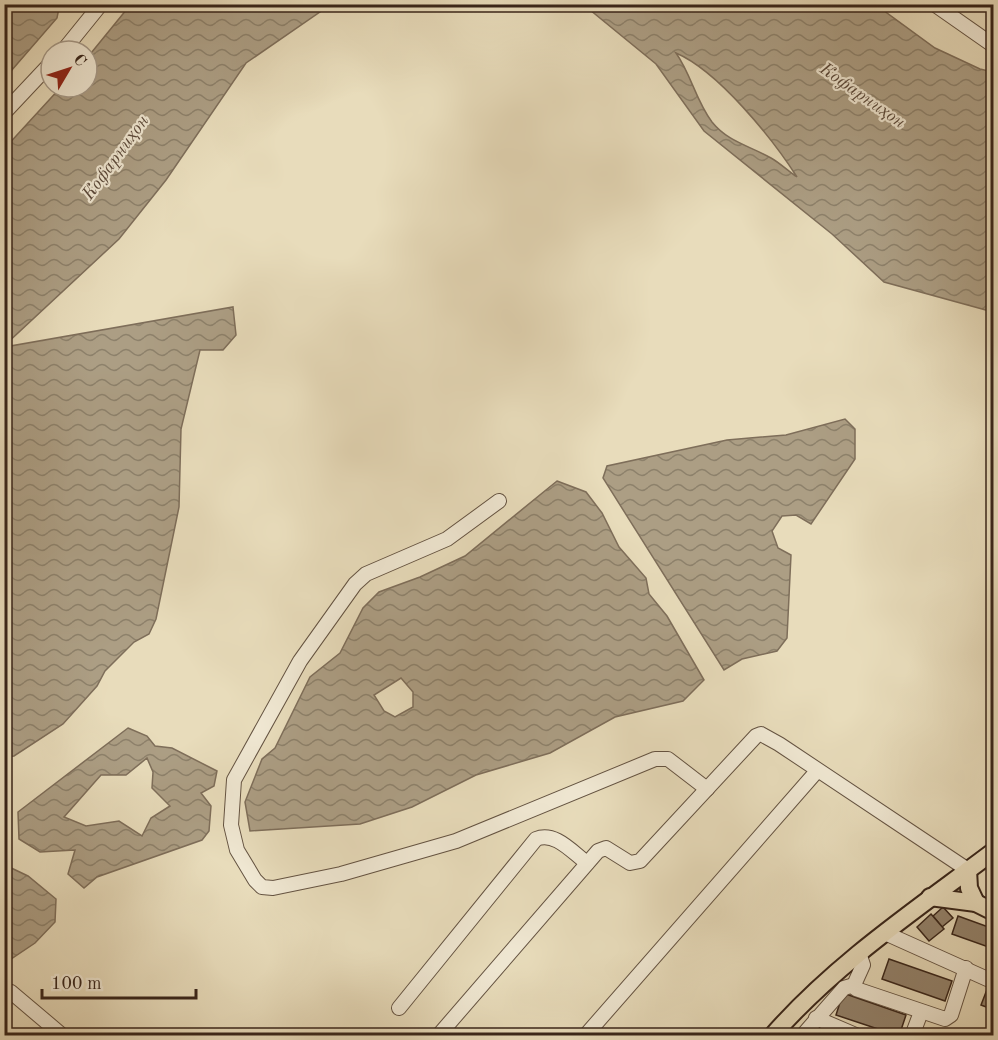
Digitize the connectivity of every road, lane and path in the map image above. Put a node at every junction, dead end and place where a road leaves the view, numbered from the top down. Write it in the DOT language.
graph roads {
  1 [pos="101,4"];
  2 [pos="934,4"];
  3 [pos="73,39"];
  4 [pos="993,46"];
  5 [pos="39,76"];
  6 [pos="4,113"];
  7 [pos="499,501"];
  8 [pos="817,771"];
  9 [pos="707,789"];
  10 [pos="993,851"];
  11 [pos="586,863"];
  12 [pos="968,870"];
  13 [pos="930,897"];
  14 [pos="976,903"];
  15 [pos="993,912"];
  16 [pos="885,933"];
  17 [pos="859,953"];
  18 [pos="966,968"];
  19 [pos="993,982"];
  20 [pos="854,985"];
  21 [pos="4,990"];
  22 [pos="399,1008"];
  23 [pos="921,1012"];
  24 [pos="816,1018"];
  25 [pos="63,1035"];
  26 [pos="438,1035"];
  27 [pos="585,1035"];
  28 [pos="772,1035"];
  29 [pos="802,1035"];
  30 [pos="858,1035"];
  31 [pos="912,1035"];
  1 -- 3 [label="street"];
  2 -- 4 [label="street"];
  5 -- 6 [label="street"];
  7 -- 9 [label="street"];
  8 -- 9 [label="street"];
  8 -- 12 [label="street"];
  8 -- 27 [label="street"];
  9 -- 11 [label="street"];
  10 -- 12 [label="main road"];
  11 -- 22 [label="street"];
  11 -- 26 [label="street"];
  12 -- 13 [label="main road"];
  12 -- 14 [label="main road"];
  13 -- 14 [label="main road"];
  13 -- 16 [label="main road"];
  14 -- 15 [label="main road"];
  16 -- 17 [label="main road"];
  16 -- 18 [label="street"];
  17 -- 20 [label="street"];
  17 -- 28 [label="main road"];
  18 -- 19 [label="street"];
  18 -- 23 [label="street"];
  20 -- 23 [label="street"];
  20 -- 24 [label="street"];
  21 -- 25 [label="street"];
  23 -- 31 [label="street"];
  24 -- 29 [label="street"];
  24 -- 30 [label="street"];
}
